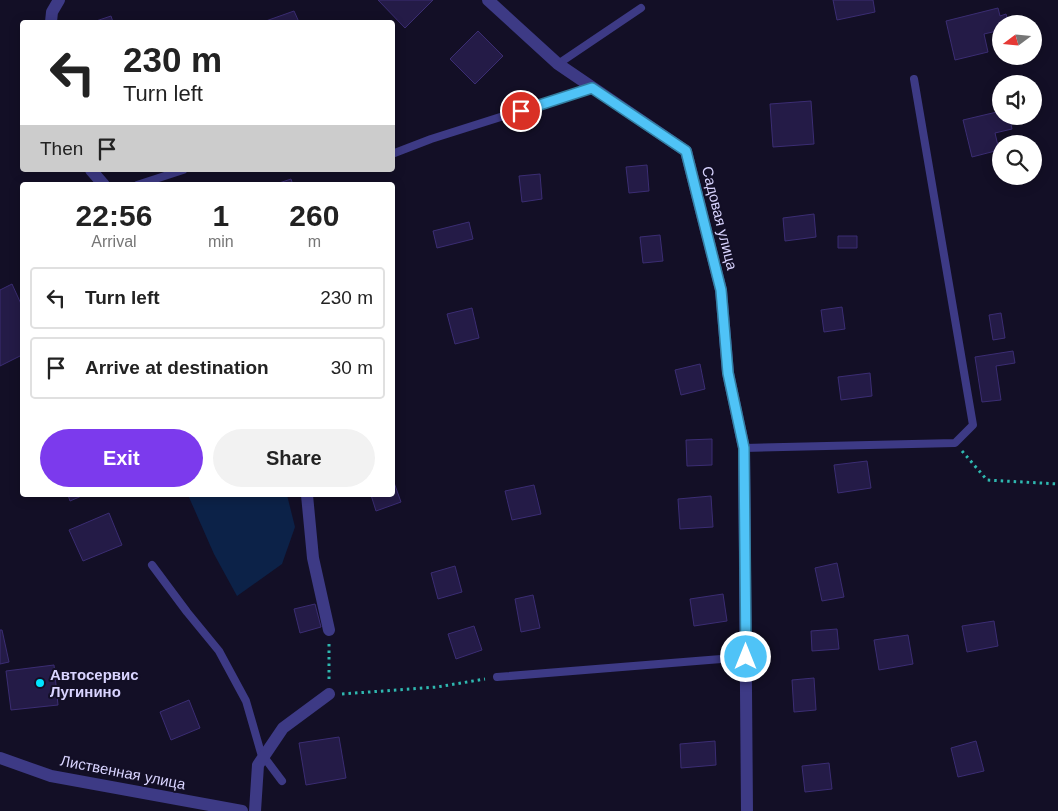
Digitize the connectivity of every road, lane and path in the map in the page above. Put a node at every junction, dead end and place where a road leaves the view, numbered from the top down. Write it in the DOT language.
graph roads {
  1 [pos="59,0"];
  2 [pos="488,0"];
  3 [pos="640,8"];
  4 [pos="51,20"];
  5 [pos="558,64"];
  6 [pos="914,79"];
  7 [pos="592,88"];
  8 [pos="395,153"];
  9 [pos="94,172"];
  10 [pos="177,172"];
  11 [pos="102,182"];
  12 [pos="146,182"];
  13 [pos="956,444"];
  14 [pos="744,448"];
  15 [pos="1058,484"];
  16 [pos="307,497"];
  17 [pos="152,565"];
  18 [pos="329,630"];
  19 [pos="746,657"];
  20 [pos="497,677"];
  21 [pos="329,694"];
  22 [pos="263,757"];
  23 [pos="0,758"];
  24 [pos="282,781"];
  25 [pos="242,811"];
  26 [pos="255,811"];
  27 [pos="747,811"];
  1 -- 4 [label="street"];
  2 -- 5 [label="street, Садовая улица"];
  3 -- 5 [label="lane"];
  5 -- 7 [label="street, Садовая улица"];
  6 -- 13 [label="lane"];
  7 -- 8 [label="lane"];
  7 -- 14 [label="street, Садовая улица"];
  9 -- 11 [label="street"];
  10 -- 12 [label="lane"];
  13 -- 14 [label="lane"];
  13 -- 15 [label="path"];
  14 -- 19 [label="street, Садовая улица"];
  16 -- 18 [label="street"];
  17 -- 22 [label="lane"];
  18 -- 21 [label="path"];
  19 -- 20 [label="lane"];
  19 -- 27 [label="street, Садовая улица"];
  20 -- 21 [label="path"];
  21 -- 22 [label="street"];
  22 -- 24 [label="lane"];
  22 -- 26 [label="street"];
  23 -- 25 [label="street, Лиственная улица"];
}
